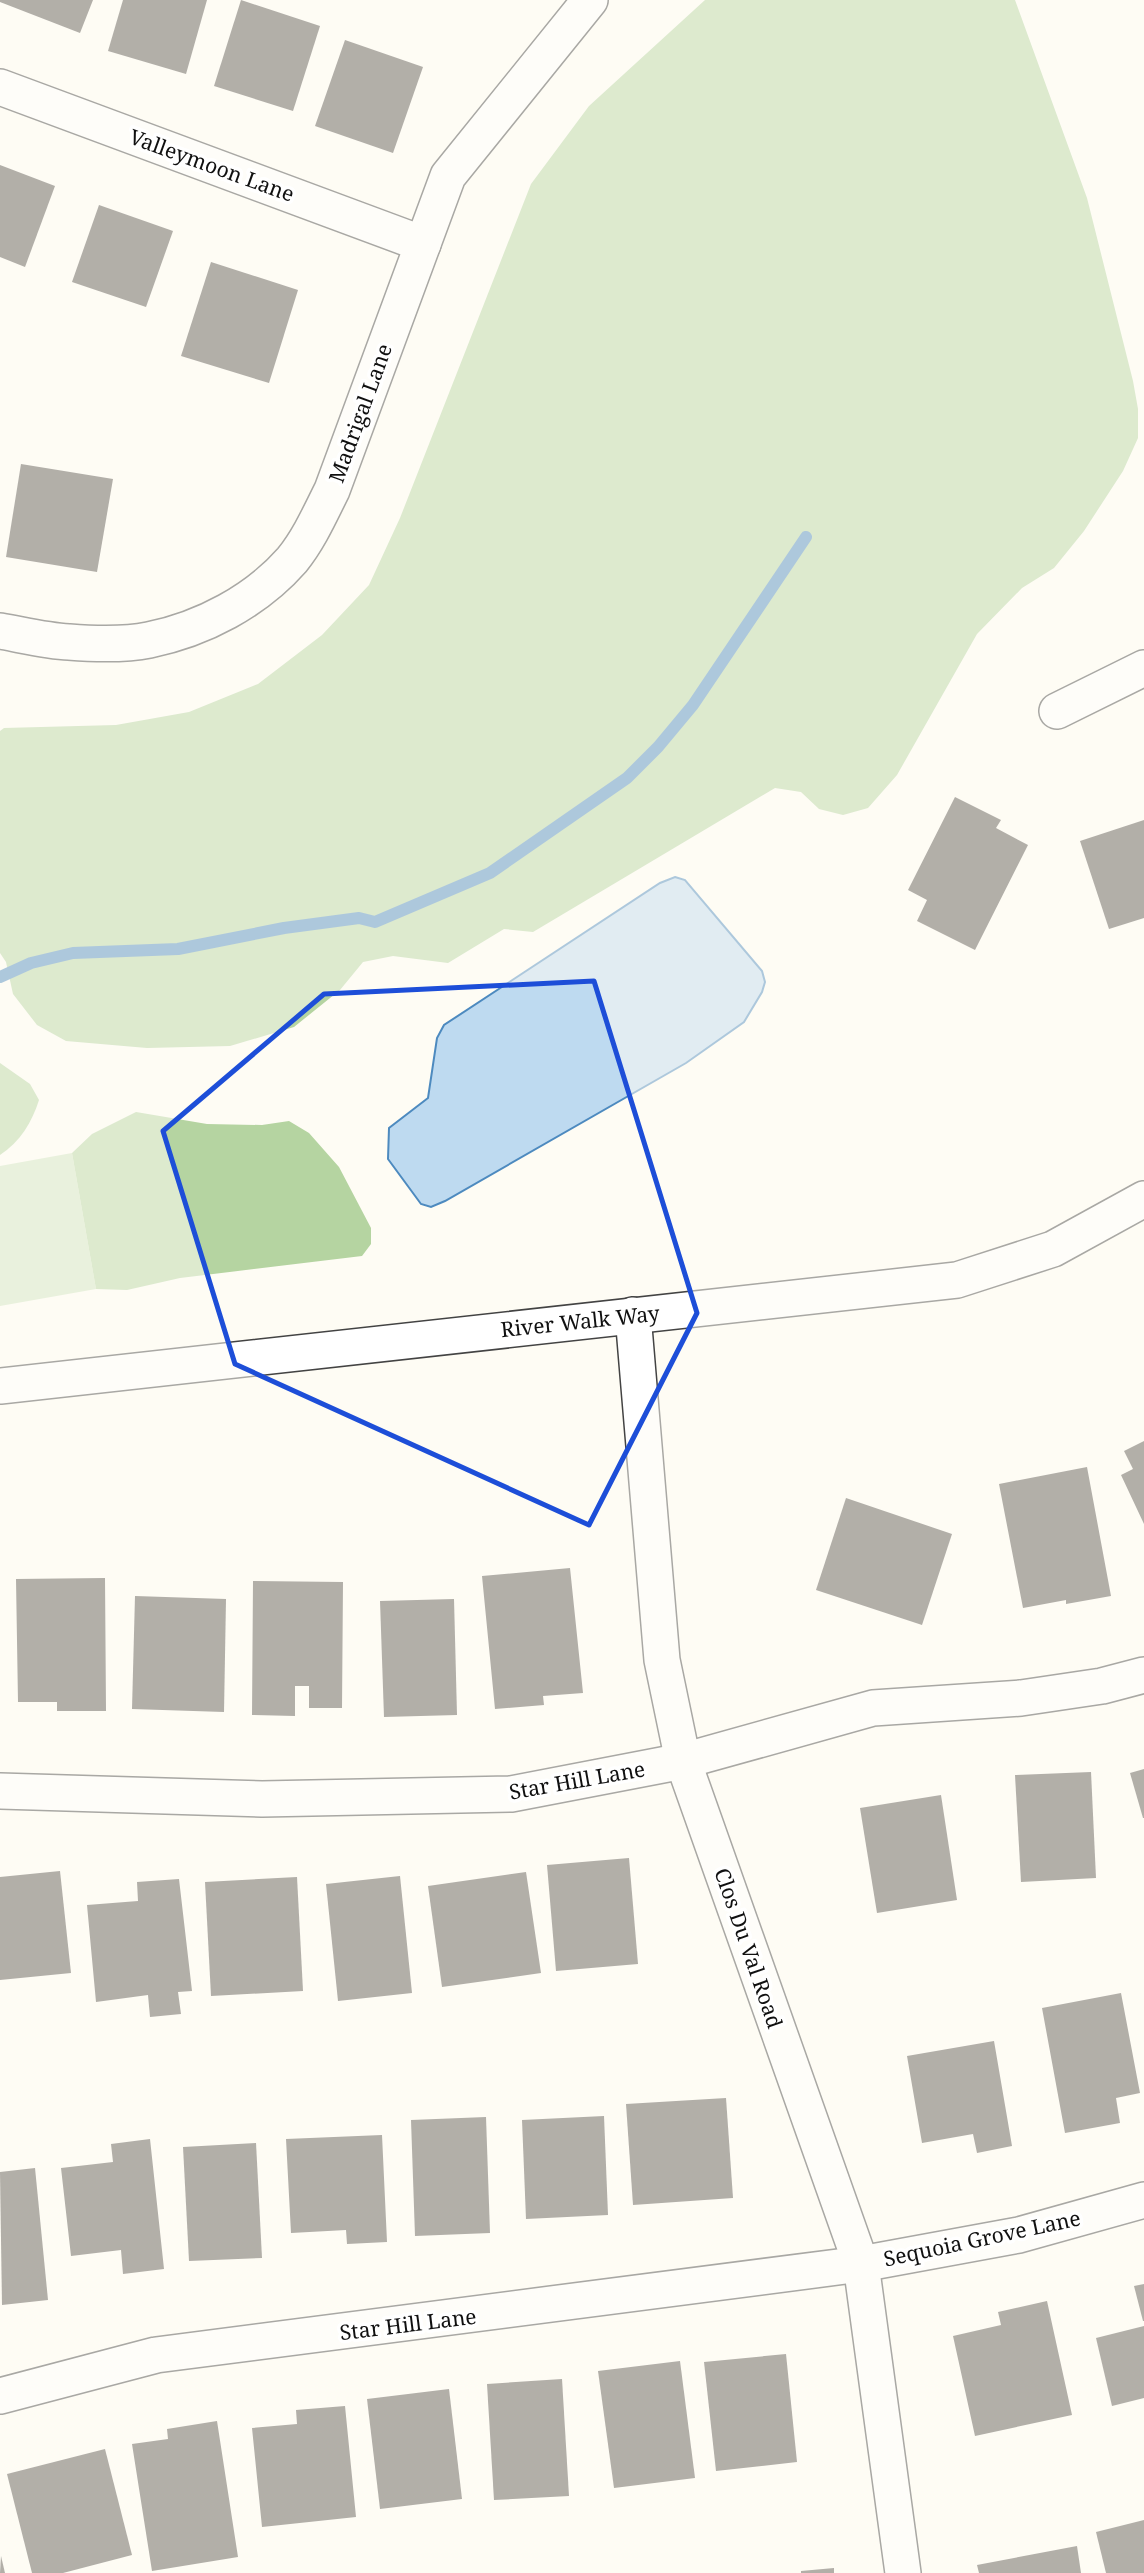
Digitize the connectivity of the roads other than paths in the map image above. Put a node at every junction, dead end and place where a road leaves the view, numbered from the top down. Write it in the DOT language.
graph roads {
  1 [pos="590,0"];
  2 [pos="0,87"];
  3 [pos="423,244"];
  4 [pos="0,631"];
  5 [pos="1144,668"];
  6 [pos="1058,711"];
  7 [pos="1144,1199"];
  8 [pos="633,1315"];
  9 [pos="0,1386"];
  10 [pos="1144,1675"];
  11 [pos="683,1761"];
  12 [pos="0,1791"];
  13 [pos="1144,2200"];
  14 [pos="861,2264"];
  15 [pos="0,2396"];
  16 [pos="903,2573"];
  1 -- 3 [label="street, Madrigal Lane"];
  2 -- 3 [label="street, Valleymoon Lane"];
  3 -- 4 [label="street, Madrigal Lane"];
  5 -- 6 [label="street"];
  7 -- 8 [label="street, River Walk Way"];
  8 -- 9 [label="street, River Walk Way"];
  8 -- 11 [label="street, Clos Du Val Road"];
  10 -- 11 [label="street, Star Hill Lane"];
  11 -- 12 [label="street, Star Hill Lane"];
  11 -- 14 [label="street, Clos Du Val Road"];
  13 -- 14 [label="street, Sequoia Grove Lane"];
  14 -- 15 [label="street, Star Hill Lane"];
  14 -- 16 [label="street, Clos Du Val Road"];
}
